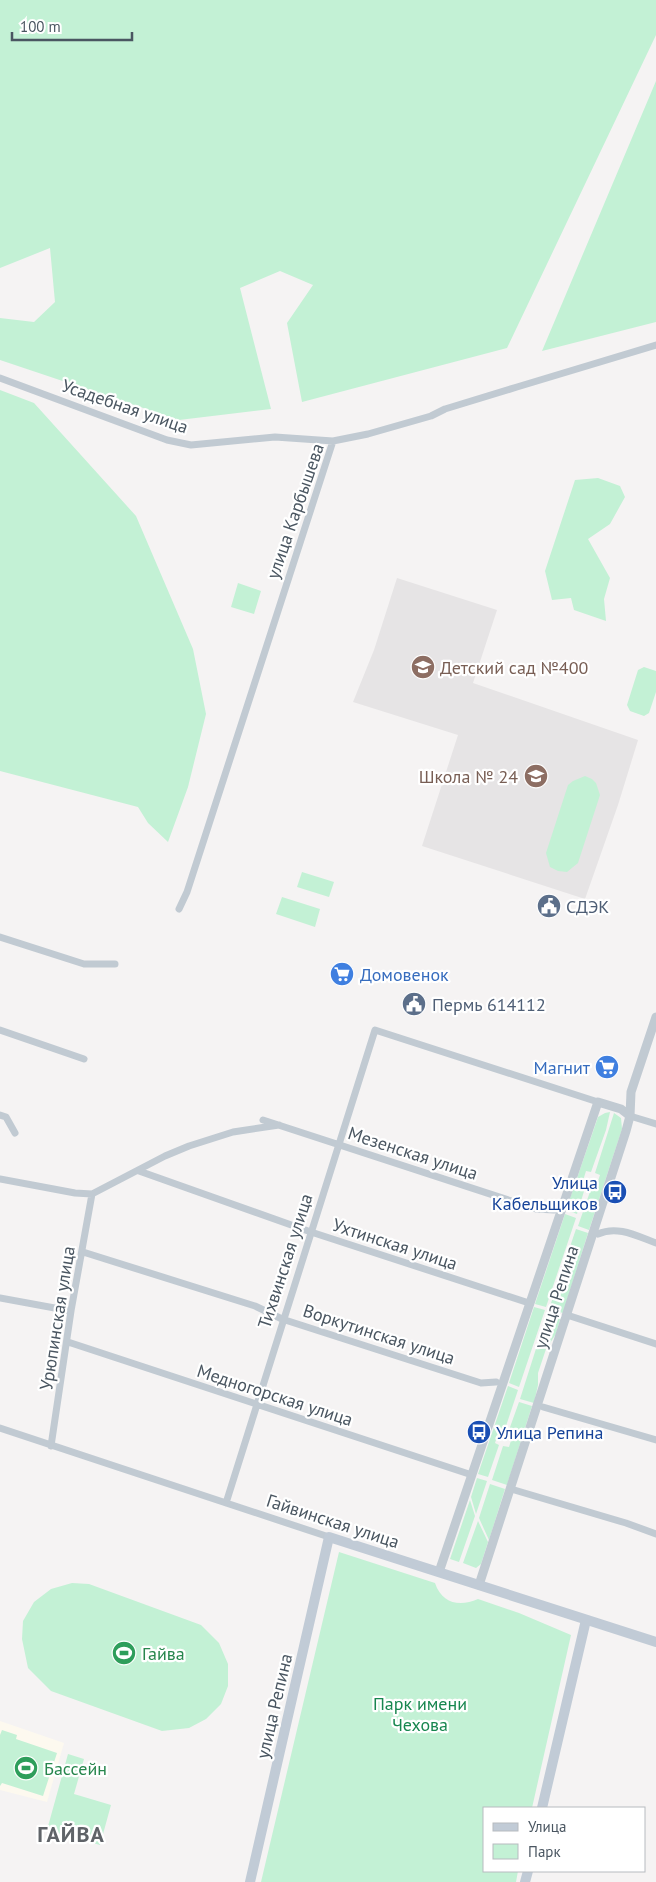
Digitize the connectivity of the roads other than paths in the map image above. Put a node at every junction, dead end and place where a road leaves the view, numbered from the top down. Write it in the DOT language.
graph roads {
  1 [pos="656,345"];
  2 [pos="0,378"];
  3 [pos="333,441"];
  4 [pos="179,909"];
  5 [pos="0,936"];
  6 [pos="115,964"];
  7 [pos="656,1017"];
  8 [pos="0,1030"];
  9 [pos="84,1059"];
  10 [pos="631,1092"];
  11 [pos="598,1102"];
  12 [pos="613,1107"];
  13 [pos="0,1115"];
  14 [pos="630,1116"];
  15 [pos="263,1120"];
  16 [pos="656,1124"];
  17 [pos="282,1125"];
  18 [pos="15,1133"];
  19 [pos="339,1144"];
  20 [pos="139,1171"];
  21 [pos="0,1179"];
  22 [pos="92,1194"];
  23 [pos="554,1210"];
  24 [pos="311,1232"];
  25 [pos="598,1234"];
  26 [pos="656,1243"];
  27 [pos="83,1252"];
  28 [pos="0,1298"];
  29 [pos="529,1304"];
  30 [pos="72,1311"];
  31 [pos="566,1315"];
  32 [pos="282,1319"];
  33 [pos="68,1342"];
  34 [pos="656,1344"];
  35 [pos="496,1382"];
  36 [pos="256,1404"];
  37 [pos="543,1406"];
  38 [pos="0,1428"];
  39 [pos="656,1440"];
  40 [pos="51,1446"];
  41 [pos="472,1475"];
  42 [pos="510,1489"];
  43 [pos="226,1503"];
  44 [pos="656,1534"];
  45 [pos="329,1536"];
  46 [pos="439,1572"];
  47 [pos="479,1585"];
  48 [pos="586,1620"];
  49 [pos="656,1642"];
  50 [pos="542,1807"];
  51 [pos="250,1882"];
  1 -- 3 [label="street, улица Карбышева"];
  2 -- 3 [label="street, Усадебная улица"];
  3 -- 4 [label="street, улица Карбышева"];
  5 -- 6 [label="street"];
  7 -- 10 [label="street, улица Репина"];
  8 -- 9 [label="street"];
  10 -- 12 [label="street"];
  10 -- 14 [label="street, улица Репина"];
  11 -- 12 [label="street"];
  11 -- 19 [label="street, Тихвинская улица"];
  11 -- 29 [label="street, улица Репина"];
  12 -- 14 [label="street"];
  13 -- 18 [label="street"];
  14 -- 16 [label="street"];
  14 -- 31 [label="street, улица Репина"];
  15 -- 17 [label="street, Мезенская улица"];
  17 -- 19 [label="street, Мезенская улица"];
  17 -- 20 [label="street"];
  19 -- 23 [label="street, Мезенская улица"];
  19 -- 24 [label="street, Тихвинская улица"];
  20 -- 22 [label="street"];
  20 -- 24 [label="street, Ухтинская улица"];
  21 -- 22 [label="street"];
  22 -- 27 [label="street, Урюпинская улица"];
  24 -- 29 [label="street, Ухтинская улица"];
  24 -- 32 [label="street, Тихвинская улица"];
  25 -- 26 [label="street"];
  27 -- 30 [label="street, Урюпинская улица"];
  27 -- 32 [label="street, Воркутинская улица"];
  28 -- 30 [label="street"];
  29 -- 41 [label="street, улица Репина"];
  30 -- 33 [label="street, Урюпинская улица"];
  31 -- 34 [label="street"];
  31 -- 42 [label="street, улица Репина"];
  32 -- 35 [label="street, Воркутинская улица"];
  32 -- 36 [label="street, Тихвинская улица"];
  33 -- 36 [label="street, Медногорская улица"];
  33 -- 40 [label="street, Урюпинская улица"];
  36 -- 41 [label="street, Медногорская улица"];
  36 -- 43 [label="street, Тихвинская улица"];
  37 -- 39 [label="street"];
  38 -- 40 [label="street, Гайвинская улица"];
  40 -- 43 [label="street, Гайвинская улица"];
  41 -- 46 [label="street, улица Репина"];
  42 -- 44 [label="street"];
  42 -- 47 [label="street, улица Репина"];
  43 -- 45 [label="street, Гайвинская улица"];
  45 -- 46 [label="main road, Гайвинская улица"];
  45 -- 51 [label="main road, улица Репина"];
  46 -- 47 [label="main road, Гайвинская улица"];
  47 -- 48 [label="main road, Гайвинская улица"];
  48 -- 49 [label="main road, Гайвинская улица"];
  48 -- 50 [label="main road"];
}
